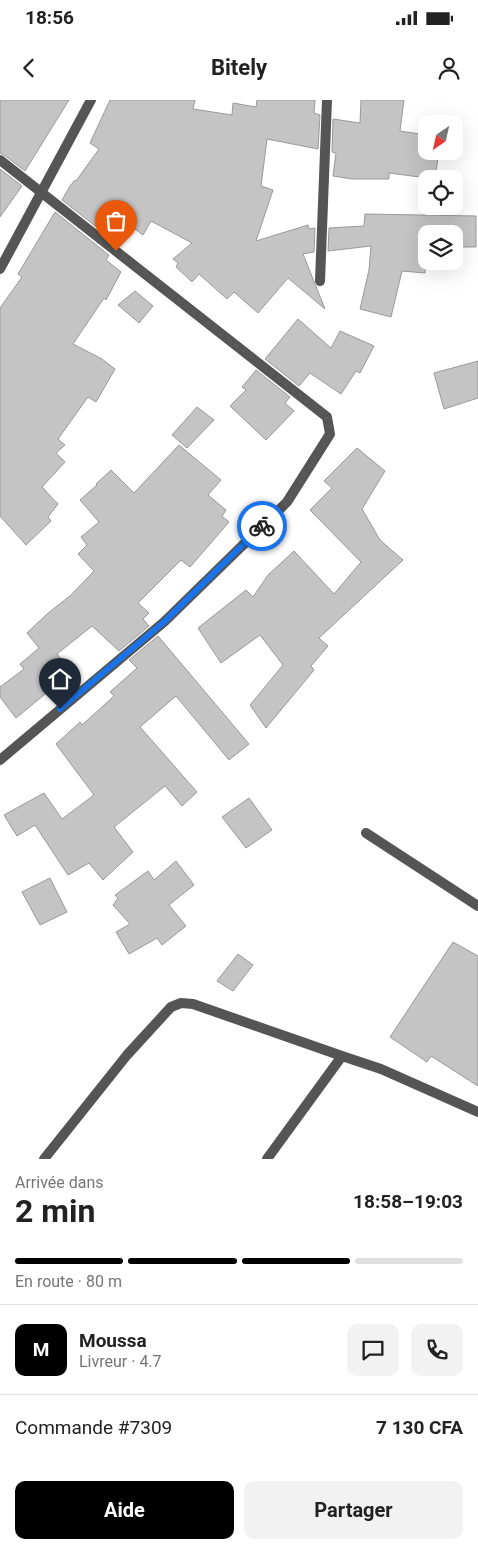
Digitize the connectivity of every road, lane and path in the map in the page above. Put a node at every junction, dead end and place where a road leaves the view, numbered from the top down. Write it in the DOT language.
graph roads {
  1 [pos="91,100"];
  2 [pos="327,100"];
  3 [pos="0,160"];
  4 [pos="41,192"];
  5 [pos="0,269"];
  6 [pos="320,281"];
  7 [pos="0,760"];
  8 [pos="366,833"];
  9 [pos="478,906"];
  10 [pos="342,1056"];
  11 [pos="478,1112"];
  12 [pos="44,1159"];
  13 [pos="267,1159"];
  1 -- 4 [label="street"];
  2 -- 6 [label="street"];
  3 -- 4 [label="street"];
  4 -- 5 [label="street"];
  4 -- 7 [label="street"];
  8 -- 9 [label="street"];
  10 -- 11 [label="street"];
  10 -- 12 [label="street"];
  10 -- 13 [label="street"];
}
